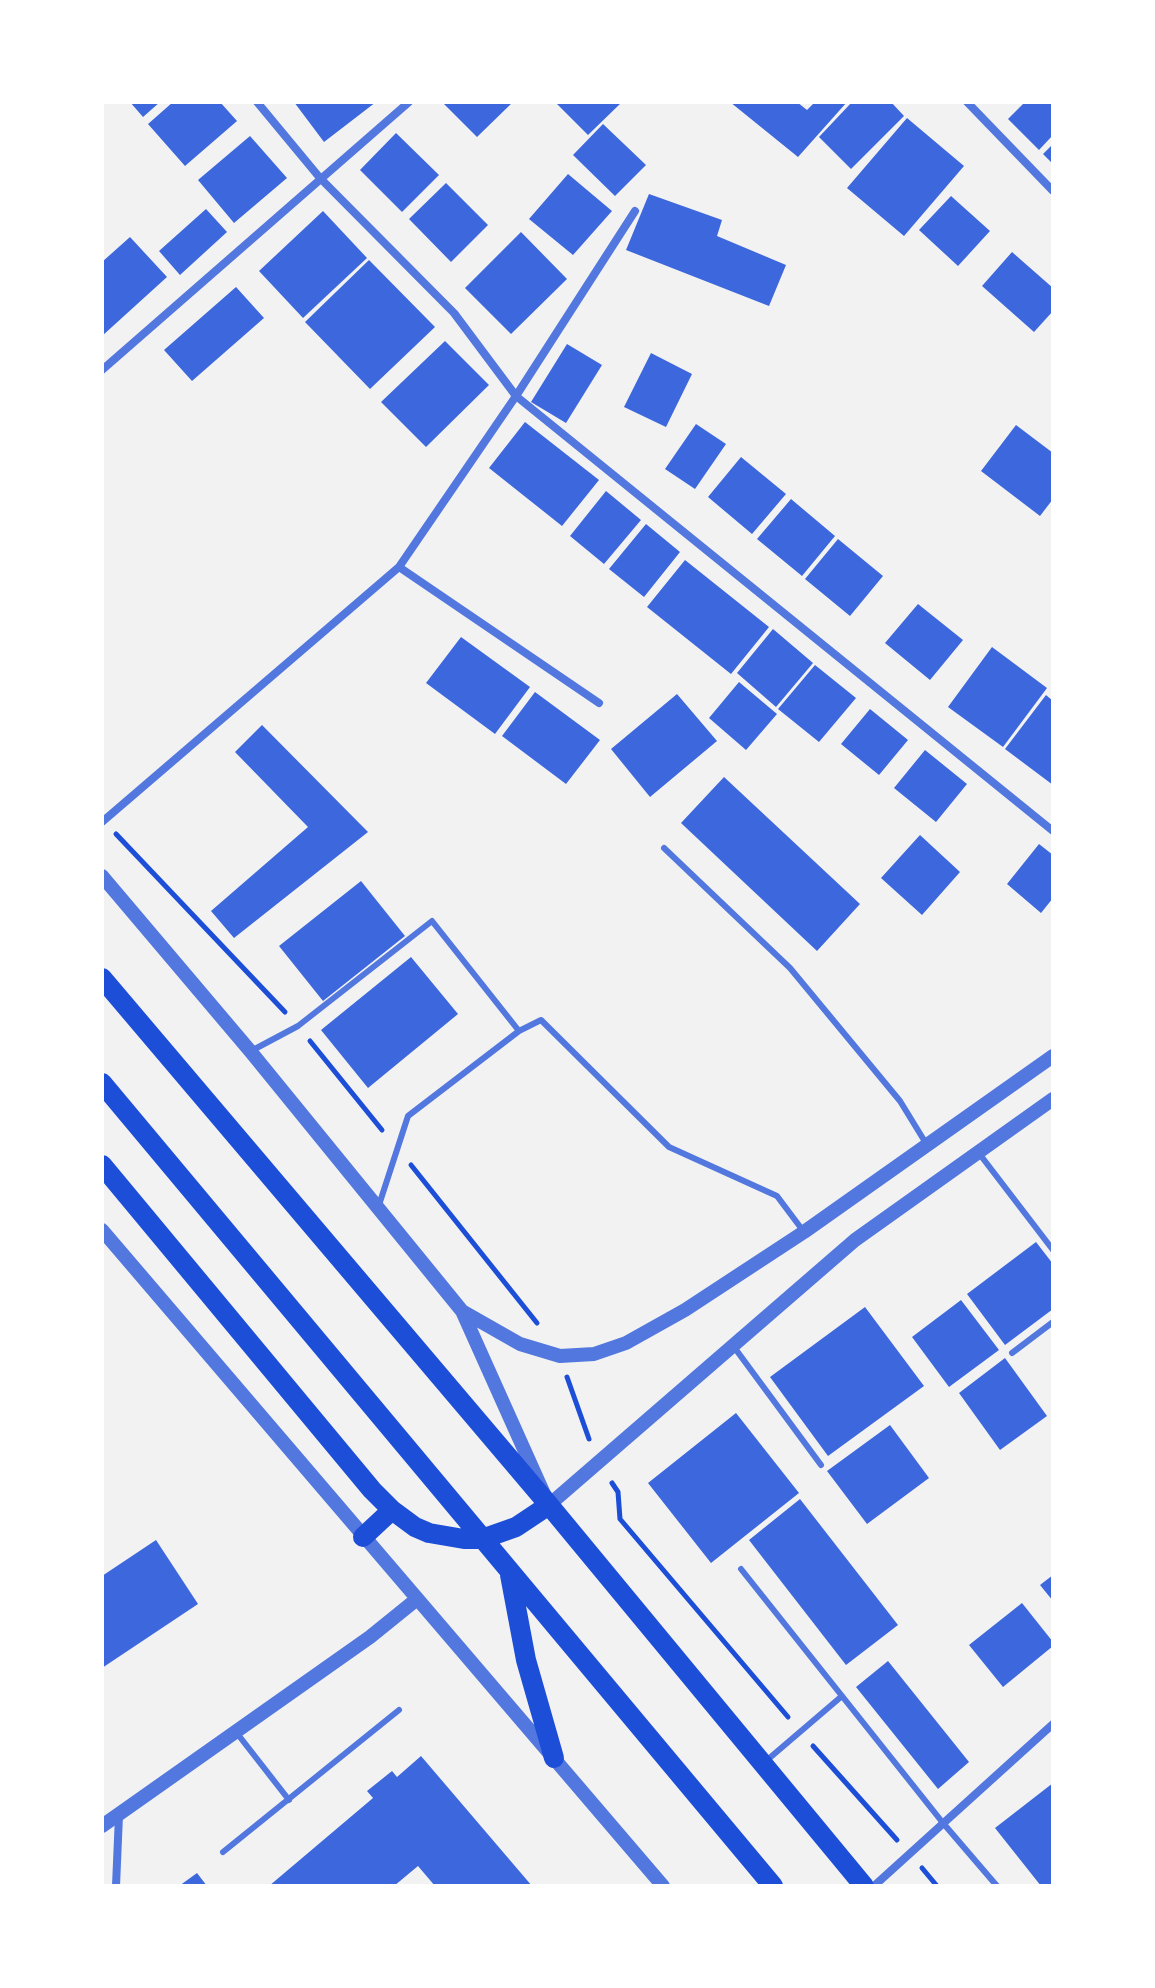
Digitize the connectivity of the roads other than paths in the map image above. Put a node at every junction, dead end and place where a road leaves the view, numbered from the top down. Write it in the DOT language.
graph roads {
  1 [pos="257,102"];
  2 [pos="409,102"];
  3 [pos="967,102"];
  4 [pos="320,178"];
  5 [pos="1053,191"];
  6 [pos="635,211"];
  7 [pos="102,370"];
  8 [pos="516,396"];
  9 [pos="399,567"];
  10 [pos="599,703"];
  11 [pos="102,822"];
  12 [pos="1053,831"];
  13 [pos="664,848"];
  14 [pos="102,876"];
  15 [pos="102,978"];
  16 [pos="519,1031"];
  17 [pos="251,1052"];
  18 [pos="1053,1056"];
  19 [pos="102,1083"];
  20 [pos="1053,1099"];
  21 [pos="927,1145"];
  22 [pos="978,1152"];
  23 [pos="102,1165"];
  24 [pos="378,1208"];
  25 [pos="102,1230"];
  26 [pos="804,1232"];
  27 [pos="1053,1250"];
  28 [pos="462,1311"];
  29 [pos="1053,1322"];
  30 [pos="732,1344"];
  31 [pos="1012,1353"];
  32 [pos="821,1465"];
  33 [pos="549,1505"];
  34 [pos="392,1510"];
  35 [pos="363,1537"];
  36 [pos="482,1539"];
  37 [pos="741,1569"];
  38 [pos="509,1571"];
  39 [pos="417,1599"];
  40 [pos="842,1696"];
  41 [pos="399,1710"];
  42 [pos="1053,1724"];
  43 [pos="236,1732"];
  44 [pos="554,1758"];
  45 [pos="762,1764"];
  46 [pos="289,1800"];
  47 [pos="119,1814"];
  48 [pos="943,1823"];
  49 [pos="102,1826"];
  50 [pos="223,1852"];
  51 [pos="116,1886"];
  52 [pos="663,1886"];
  53 [pos="773,1886"];
  54 [pos="864,1886"];
  55 [pos="874,1886"];
  56 [pos="997,1886"];
  1 -- 4 [label="street"];
  2 -- 4 [label="street"];
  3 -- 5 [label="street"];
  4 -- 7 [label="street"];
  4 -- 8 [label="street"];
  6 -- 8 [label="street"];
  8 -- 9 [label="street"];
  8 -- 12 [label="street"];
  9 -- 10 [label="street"];
  9 -- 11 [label="street"];
  13 -- 21 [label="lane"];
  14 -- 17 [label="street"];
  15 -- 33 [label="main road"];
  16 -- 17 [label="lane"];
  16 -- 24 [label="lane"];
  16 -- 26 [label="lane"];
  17 -- 24 [label="street"];
  18 -- 21 [label="street"];
  19 -- 36 [label="main road"];
  20 -- 22 [label="street"];
  21 -- 26 [label="street"];
  22 -- 27 [label="lane"];
  22 -- 30 [label="street"];
  23 -- 34 [label="main road"];
  24 -- 28 [label="street"];
  25 -- 35 [label="street"];
  26 -- 28 [label="street"];
  28 -- 33 [label="street"];
  29 -- 31 [label="lane"];
  30 -- 32 [label="lane"];
  30 -- 33 [label="street"];
  33 -- 36 [label="main road"];
  33 -- 45 [label="main road"];
  34 -- 35 [label="main road"];
  34 -- 36 [label="main road"];
  35 -- 39 [label="street"];
  36 -- 38 [label="main road"];
  37 -- 40 [label="lane"];
  38 -- 44 [label="main road"];
  38 -- 53 [label="main road"];
  39 -- 43 [label="street"];
  39 -- 44 [label="street"];
  40 -- 45 [label="lane"];
  40 -- 48 [label="lane"];
  41 -- 46 [label="lane"];
  42 -- 48 [label="street"];
  43 -- 46 [label="lane"];
  43 -- 47 [label="street"];
  44 -- 52 [label="street"];
  45 -- 54 [label="main road"];
  46 -- 50 [label="lane"];
  47 -- 49 [label="street"];
  47 -- 51 [label="street"];
  48 -- 55 [label="street"];
  48 -- 56 [label="lane"];
}
